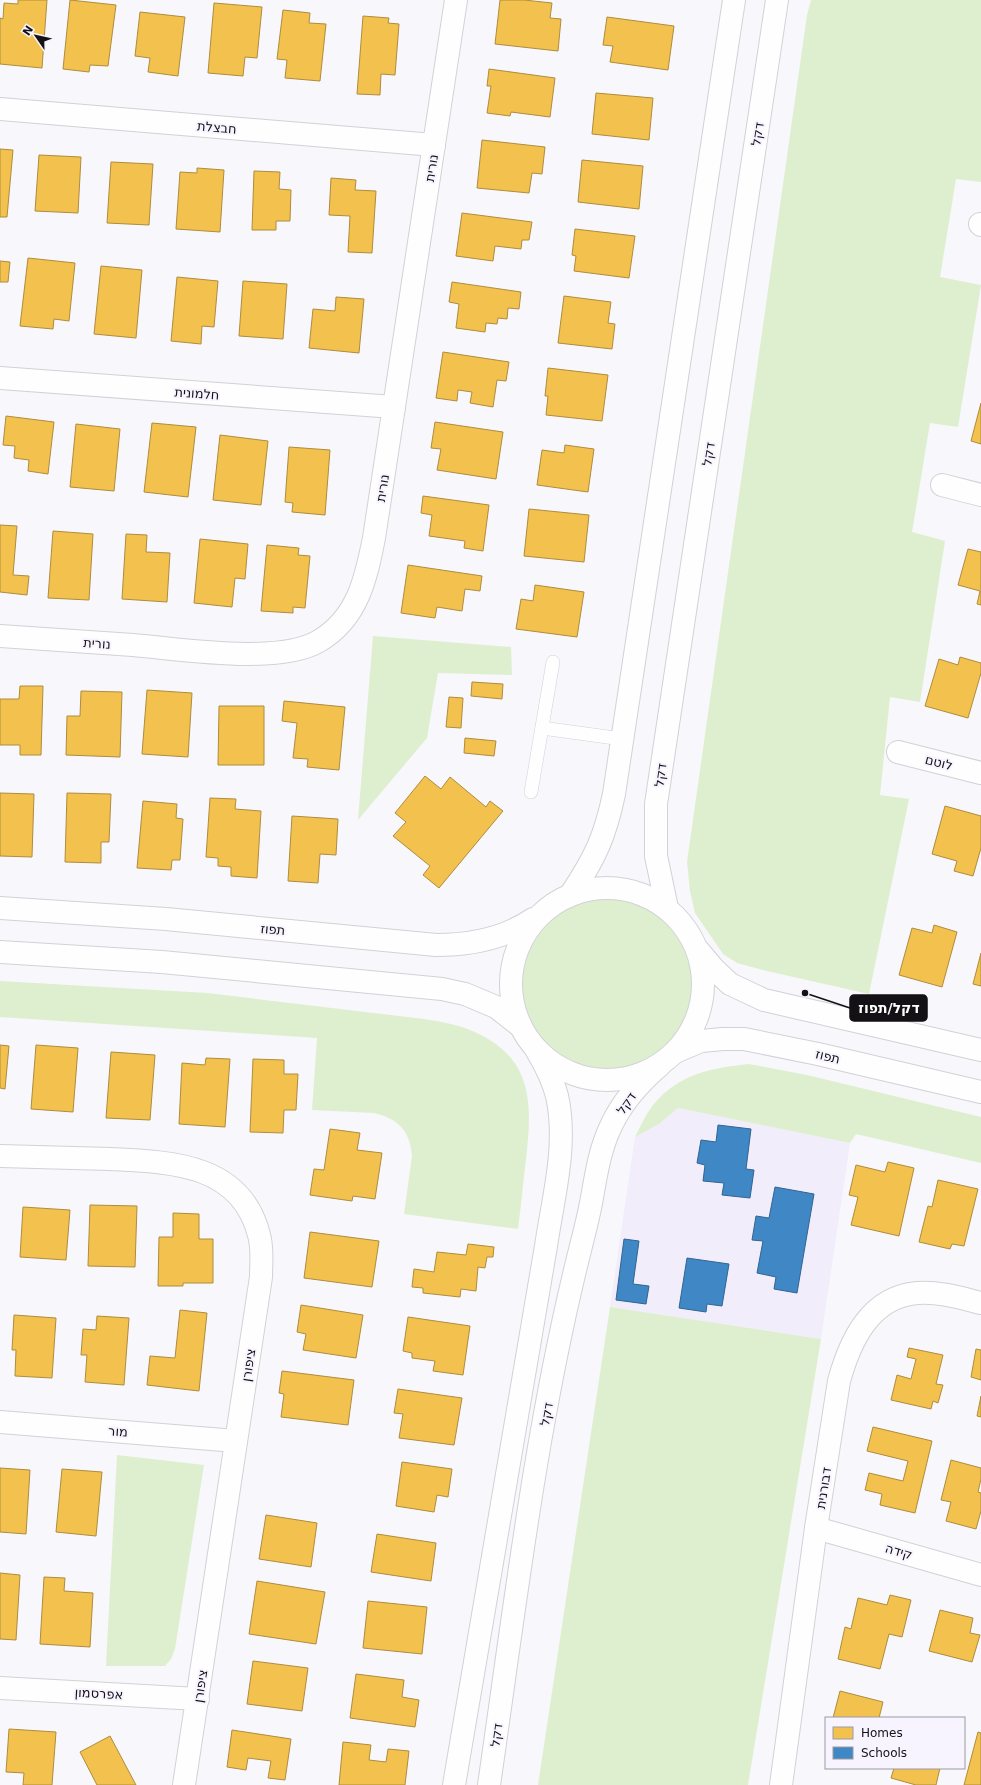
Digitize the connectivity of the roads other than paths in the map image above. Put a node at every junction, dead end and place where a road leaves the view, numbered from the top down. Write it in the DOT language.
graph roads {
  1 [pos="456,0"];
  2 [pos="734,0"];
  3 [pos="777,0"];
  4 [pos="0,109"];
  5 [pos="434,145"];
  6 [pos="0,378"];
  7 [pos="394,407"];
  8 [pos="942,485"];
  9 [pos="981,495"];
  10 [pos="0,636"];
  11 [pos="553,662"];
  12 [pos="542,728"];
  13 [pos="622,739"];
  14 [pos="898,752"];
  15 [pos="981,773"];
  16 [pos="532,792"];
  17 [pos="571,894"];
  18 [pos="0,908"];
  19 [pos="667,908"];
  20 [pos="539,914"];
  21 [pos="696,947"];
  22 [pos="0,952"];
  23 [pos="520,1025"];
  24 [pos="981,1050"];
  25 [pos="538,1051"];
  26 [pos="667,1059"];
  27 [pos="981,1092"];
  28 [pos="0,1156"];
  29 [pos="981,1303"];
  30 [pos="0,1422"];
  31 [pos="236,1440"];
  32 [pos="816,1528"];
  33 [pos="981,1575"];
  34 [pos="0,1688"];
  35 [pos="198,1699"];
  36 [pos="184,1785"];
  37 [pos="454,1785"];
  38 [pos="489,1785"];
  39 [pos="781,1785"];
  1 -- 5 [label="street, נורית"];
  2 -- 13 [label="street"];
  3 -- 19 [label="street, דקל"];
  4 -- 5 [label="street, חבצלת"];
  5 -- 7 [label="street, נורית"];
  6 -- 7 [label="street, חלמונית"];
  7 -- 10 [label="street, נורית"];
  8 -- 9 [label="street"];
  11 -- 12 [label="lane"];
  12 -- 13 [label="lane"];
  12 -- 16 [label="lane"];
  13 -- 17 [label="street"];
  14 -- 15 [label="street, לוטם"];
  17 -- 19 [label="street"];
  17 -- 20 [label="street"];
  18 -- 20 [label="street, תפוז"];
  19 -- 21 [label="street"];
  20 -- 23 [label="street"];
  21 -- 24 [label="street"];
  21 -- 26 [label="street"];
  22 -- 23 [label="street"];
  23 -- 25 [label="street"];
  25 -- 26 [label="street"];
  25 -- 37 [label="street"];
  26 -- 27 [label="street, תפוז"];
  26 -- 38 [label="street, דקל"];
  28 -- 31 [label="street, ציפורן"];
  29 -- 32 [label="street, דבורנית"];
  30 -- 31 [label="street, מור"];
  31 -- 35 [label="street, ציפורן"];
  32 -- 33 [label="street, קידה"];
  32 -- 39 [label="street, דבורנית"];
  34 -- 35 [label="street, אפרסמון"];
  35 -- 36 [label="street, ציפורן"];
}
